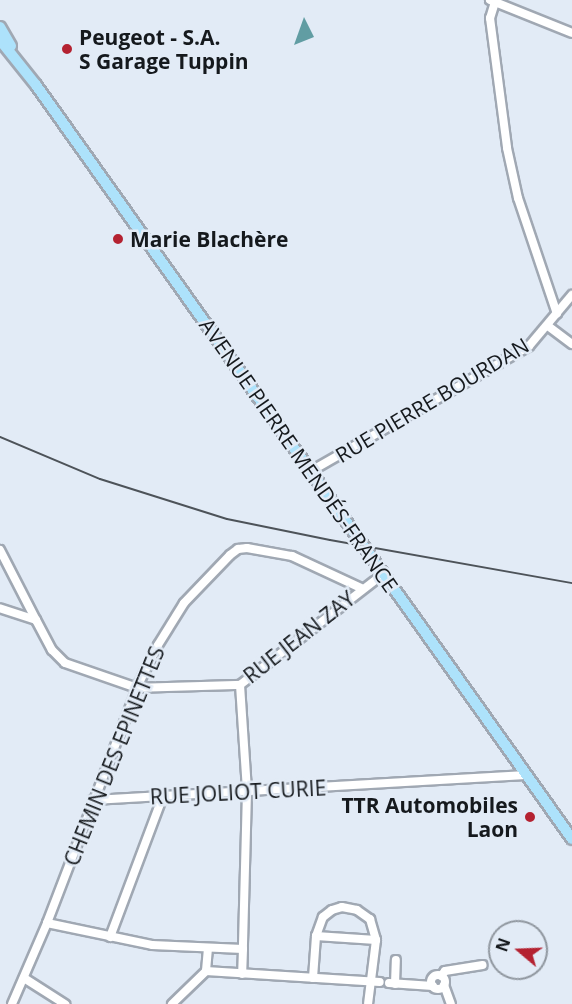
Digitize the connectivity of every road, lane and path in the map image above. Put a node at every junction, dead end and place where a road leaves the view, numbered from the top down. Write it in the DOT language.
graph roads {
  1 [pos="493,1"];
  2 [pos="0,27"];
  3 [pos="572,33"];
  4 [pos="0,40"];
  5 [pos="27,72"];
  6 [pos="572,296"];
  7 [pos="557,314"];
  8 [pos="548,326"];
  9 [pos="572,344"];
  10 [pos="311,471"];
  11 [pos="0,550"];
  12 [pos="383,574"];
  13 [pos="361,588"];
  14 [pos="0,608"];
  15 [pos="36,620"];
  16 [pos="240,685"];
  17 [pos="137,688"];
  18 [pos="526,775"];
  19 [pos="247,791"];
  20 [pos="163,796"];
  21 [pos="93,800"];
  22 [pos="566,822"];
  23 [pos="572,839"];
  24 [pos="47,923"];
  25 [pos="316,936"];
  26 [pos="110,937"];
  27 [pos="376,940"];
  28 [pos="208,948"];
  29 [pos="243,949"];
  30 [pos="396,960"];
  31 [pos="483,965"];
  32 [pos="206,971"];
  33 [pos="242,974"];
  34 [pos="441,976"];
  35 [pos="24,978"];
  36 [pos="313,978"];
  37 [pos="384,983"];
  38 [pos="444,985"];
  39 [pos="433,986"];
  40 [pos="12,1004"];
  41 [pos="65,1004"];
  42 [pos="172,1004"];
  43 [pos="368,1004"];
  44 [pos="451,1004"];
  1 -- 3 [label="street"];
  1 -- 7 [label="street"];
  2 -- 5 [label="main road, AVENUE PIERRE MENDÉS-FRANCE"];
  4 -- 5 [label="main road, AVENUE PIERRE MENDÉS-FRANCE"];
  5 -- 10 [label="main road, AVENUE PIERRE MENDÉS-FRANCE"];
  6 -- 7 [label="street, RUE PIERRE BOURDAN"];
  7 -- 8 [label="street, RUE PIERRE BOURDAN"];
  8 -- 9 [label="street"];
  8 -- 10 [label="street, RUE PIERRE BOURDAN"];
  10 -- 12 [label="main road, AVENUE PIERRE MENDÉS-FRANCE"];
  11 -- 15 [label="street"];
  12 -- 13 [label="street, RUE JEAN ZAY"];
  12 -- 18 [label="main road, AVENUE PIERRE MENDÉS-FRANCE"];
  13 -- 16 [label="street, RUE JEAN ZAY"];
  13 -- 17 [label="street, CHEMIN DES EPINETTES"];
  14 -- 15 [label="street"];
  15 -- 17 [label="street"];
  16 -- 17 [label="street, RUE JEAN ZAY"];
  16 -- 19 [label="street"];
  17 -- 21 [label="street, CHEMIN DES EPINETTES"];
  18 -- 19 [label="street, RUE JOLIOT CURIE"];
  18 -- 22 [label="main road, AVENUE PIERRE MENDÉS-FRANCE"];
  19 -- 20 [label="street, RUE JOLIOT CURIE"];
  19 -- 29 [label="street"];
  20 -- 21 [label="street, RUE JOLIOT CURIE"];
  20 -- 26 [label="street"];
  21 -- 24 [label="street, CHEMIN DES EPINETTES"];
  22 -- 23 [label="main road, AVENUE PIERRE MENDÉS-FRANCE"];
  24 -- 26 [label="street"];
  24 -- 35 [label="street, CHEMIN DES EPINETTES"];
  25 -- 27 [label="street"];
  25 -- 27 [label="street"];
  25 -- 36 [label="street"];
  26 -- 28 [label="street"];
  27 -- 37 [label="street"];
  28 -- 29 [label="street"];
  28 -- 32 [label="street"];
  29 -- 33 [label="street"];
  30 -- 37 [label="street"];
  31 -- 34 [label="street"];
  32 -- 33 [label="street"];
  32 -- 42 [label="street"];
  33 -- 36 [label="street"];
  34 -- 38 [label="street"];
  34 -- 39 [label="street"];
  35 -- 40 [label="street, CHEMIN DES EPINETTES"];
  35 -- 41 [label="street"];
  36 -- 37 [label="street"];
  37 -- 39 [label="street"];
  37 -- 43 [label="street"];
  38 -- 39 [label="street"];
  38 -- 44 [label="street"];
}
